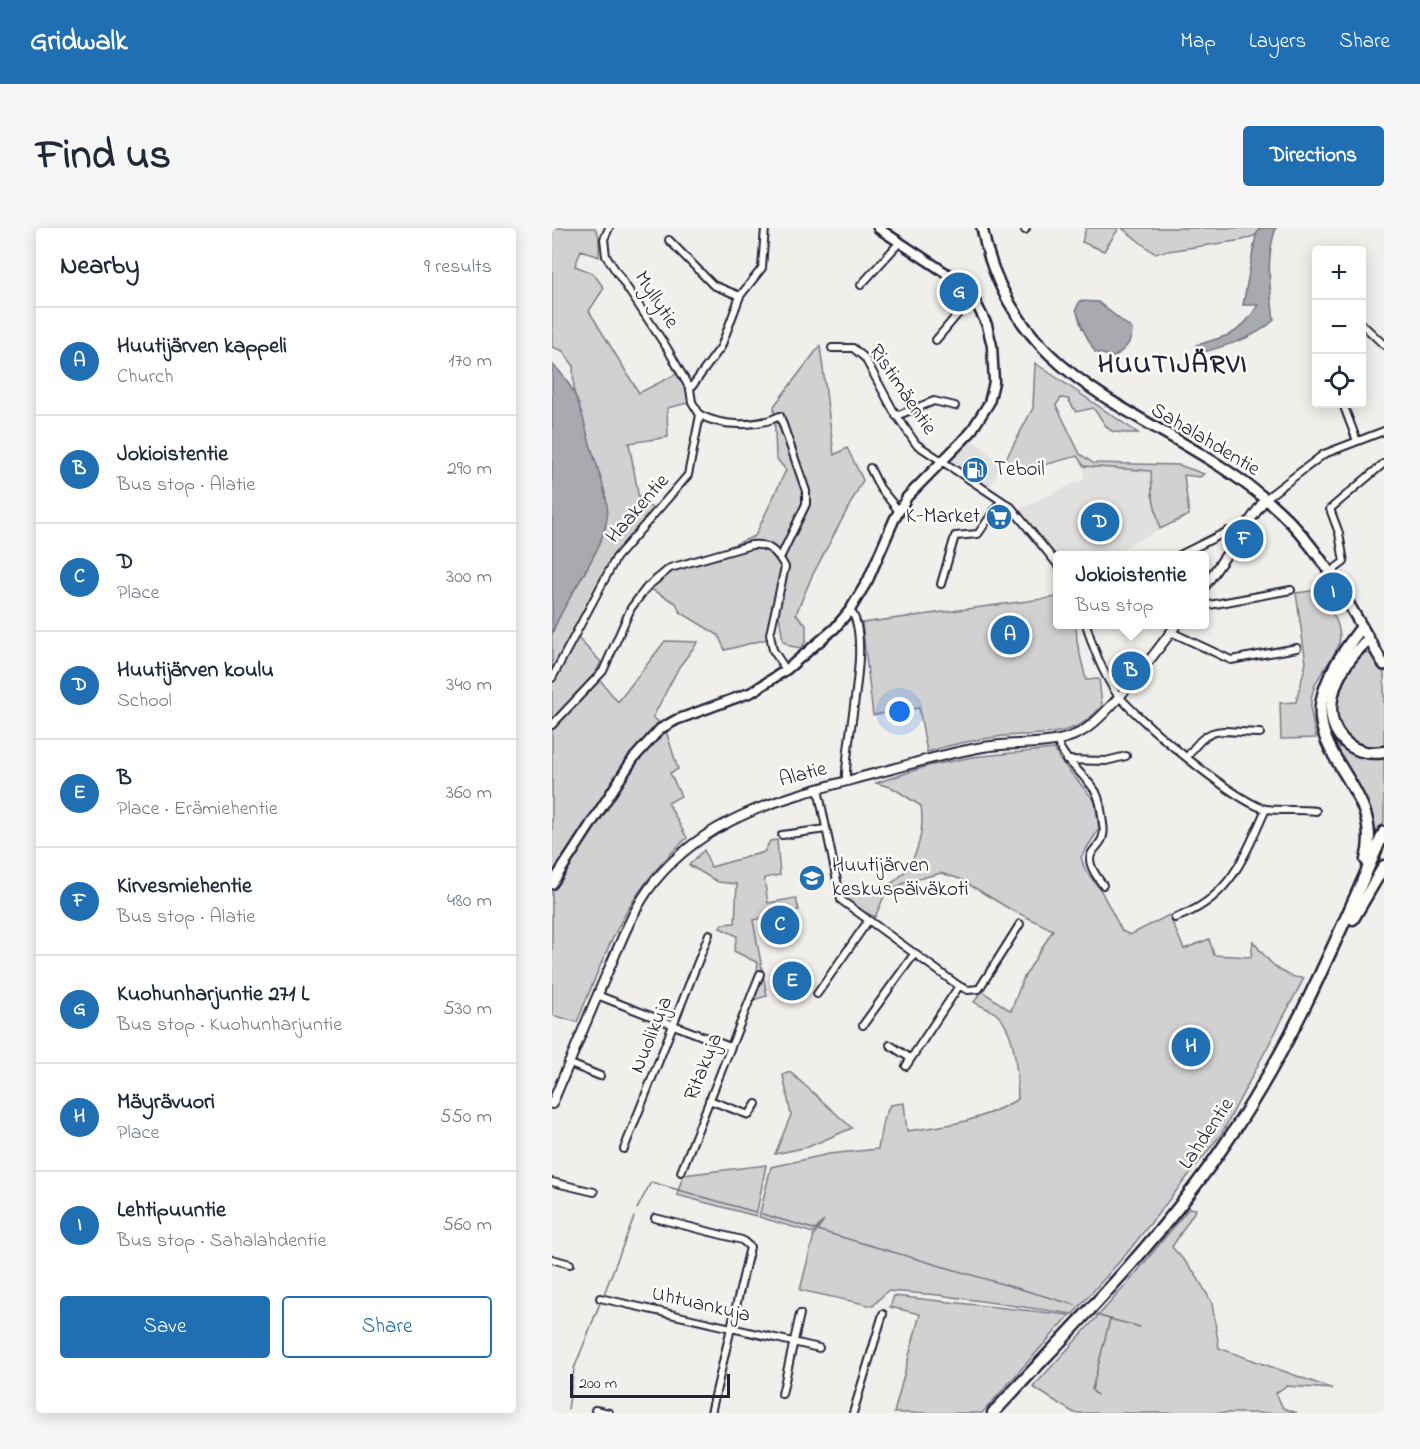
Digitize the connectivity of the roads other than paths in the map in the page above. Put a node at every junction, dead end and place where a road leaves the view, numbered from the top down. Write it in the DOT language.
graph roads {
  1 [pos="609,228"];
  2 [pos="765,228"];
  3 [pos="982,228"];
  4 [pos="882,229"];
  5 [pos="669,240"];
  6 [pos="900,242"];
  7 [pos="861,285"];
  8 [pos="740,296"];
  9 [pos="972,297"];
  10 [pos="1366,328"];
  11 [pos="936,340"];
  12 [pos="1384,345"];
  13 [pos="832,348"];
  14 [pos="690,389"];
  15 [pos="955,406"];
  16 [pos="1345,408"];
  17 [pos="700,415"];
  18 [pos="896,417"];
  19 [pos="1384,431"];
  20 [pos="1357,441"];
  21 [pos="942,463"];
  22 [pos="1383,464"];
  23 [pos="870,468"];
  24 [pos="1265,499"];
  25 [pos="1001,501"];
  26 [pos="898,510"];
  27 [pos="1228,531"];
  28 [pos="1186,551"];
  29 [pos="780,558"];
  30 [pos="1053,558"];
  31 [pos="1329,573"];
  32 [pos="1209,581"];
  33 [pos="941,584"];
  34 [pos="1292,590"];
  35 [pos="1209,605"];
  36 [pos="850,610"];
  37 [pos="1361,628"];
  38 [pos="1088,629"];
  39 [pos="1173,629"];
  40 [pos="1171,632"];
  41 [pos="1368,640"];
  42 [pos="1297,648"];
  43 [pos="1384,665"];
  44 [pos="786,670"];
  45 [pos="552,678"];
  46 [pos="1119,695"];
  47 [pos="552,725"];
  48 [pos="1260,733"];
  49 [pos="1057,741"];
  50 [pos="1384,752"];
  51 [pos="1126,756"];
  52 [pos="1188,756"];
  53 [pos="1066,760"];
  54 [pos="846,782"];
  55 [pos="818,789"];
  56 [pos="1266,809"];
  57 [pos="1316,811"];
  58 [pos="826,829"];
  59 [pos="1384,832"];
  60 [pos="782,835"];
  61 [pos="1384,866"];
  62 [pos="552,884"];
  63 [pos="1103,885"];
  64 [pos="1174,918"];
  65 [pos="868,921"];
  66 [pos="1020,924"];
  67 [pos="709,934"];
  68 [pos="1337,939"];
  69 [pos="915,953"];
  70 [pos="760,974"];
  71 [pos="1320,977"];
  72 [pos="959,986"];
  73 [pos="817,993"];
  74 [pos="597,994"];
  75 [pos="675,1024"];
  76 [pos="863,1026"];
  77 [pos="890,1045"];
  78 [pos="730,1047"];
  79 [pos="910,1059"];
  80 [pos="568,1063"];
  81 [pos="906,1066"];
  82 [pos="600,1076"];
  83 [pos="709,1100"];
  84 [pos="552,1104"];
  85 [pos="756,1104"];
  86 [pos="624,1149"];
  87 [pos="681,1172"];
  88 [pos="552,1182"];
  89 [pos="594,1192"];
  90 [pos="655,1218"];
  91 [pos="552,1259"];
  92 [pos="570,1264"];
  93 [pos="600,1298"];
  94 [pos="800,1314"];
  95 [pos="883,1314"];
  96 [pos="730,1330"];
  97 [pos="793,1342"];
  98 [pos="819,1348"];
  99 [pos="782,1394"];
  100 [pos="596,1410"];
  101 [pos="609,1413"];
  102 [pos="711,1413"];
  103 [pos="854,1413"];
  104 [pos="993,1413"];
  1 -- 14 [label="street, Myllytie"];
  2 -- 8 [label="street"];
  3 -- 24 [label="main road, Sahalahdentie"];
  4 -- 6 [label="main road"];
  5 -- 8 [label="street"];
  6 -- 7 [label="street"];
  6 -- 9 [label="main road"];
  8 -- 14 [label="street"];
  9 -- 11 [label="street"];
  9 -- 21 [label="main road"];
  10 -- 12 [label="street"];
  13 -- 18 [label="street, Ristimäentie"];
  14 -- 17 [label="street"];
  15 -- 18 [label="street"];
  16 -- 20 [label="street"];
  17 -- 29 [label="street"];
  17 -- 45 [label="street, Haakentie"];
  18 -- 21 [label="street, Ristimäentie"];
  19 -- 20 [label="street"];
  20 -- 24 [label="street"];
  21 -- 25 [label="street, Ristimäentie"];
  21 -- 26 [label="main road"];
  22 -- 31 [label="street"];
  23 -- 26 [label="street"];
  24 -- 31 [label="main road, Sahalahdentie"];
  24 -- 32 [label="street"];
  25 -- 30 [label="street, Ristimäentie"];
  25 -- 33 [label="street"];
  26 -- 36 [label="main road"];
  27 -- 28 [label="street"];
  29 -- 44 [label="street"];
  29 -- 47 [label="street"];
  31 -- 37 [label="main road, Sahalahdentie"];
  34 -- 35 [label="street"];
  36 -- 44 [label="main road"];
  36 -- 54 [label="street"];
  37 -- 41 [label="main road, Sahalahdentie"];
  37 -- 68 [label="highway"];
  38 -- 46 [label="street"];
  39 -- 40 [label="street, Alatie"];
  40 -- 42 [label="street"];
  40 -- 46 [label="street, Alatie"];
  41 -- 43 [label="main road, Sahalahdentie"];
  41 -- 50 [label="highway"];
  44 -- 62 [label="main road"];
  46 -- 49 [label="street, Alatie"];
  46 -- 52 [label="street"];
  48 -- 52 [label="street"];
  49 -- 53 [label="street"];
  49 -- 54 [label="street, Alatie"];
  51 -- 53 [label="street"];
  52 -- 56 [label="street"];
  53 -- 63 [label="street"];
  54 -- 55 [label="street, Alatie"];
  55 -- 58 [label="street"];
  55 -- 74 [label="street, Alatie"];
  56 -- 57 [label="street"];
  56 -- 64 [label="street"];
  58 -- 60 [label="street"];
  58 -- 65 [label="street"];
  59 -- 68 [label="highway, Lahdentie"];
  61 -- 71 [label="highway"];
  65 -- 69 [label="street"];
  65 -- 73 [label="street"];
  66 -- 72 [label="street"];
  67 -- 75 [label="street, Nuolikuja"];
  68 -- 71 [label="highway, Lahdentie"];
  69 -- 72 [label="street"];
  69 -- 76 [label="street"];
  70 -- 78 [label="street, Ritakuja"];
  71 -- 104 [label="highway, Lahdentie"];
  72 -- 79 [label="street"];
  74 -- 75 [label="street"];
  74 -- 80 [label="street, Alatie"];
  75 -- 78 [label="street"];
  75 -- 86 [label="street, Nuolikuja"];
  77 -- 79 [label="street"];
  78 -- 83 [label="street, Ritakuja"];
  79 -- 81 [label="street"];
  80 -- 82 [label="street"];
  80 -- 84 [label="street, Alatie"];
  83 -- 85 [label="street"];
  83 -- 87 [label="street, Ritakuja"];
  88 -- 89 [label="street"];
  90 -- 96 [label="street"];
  91 -- 92 [label="street"];
  93 -- 96 [label="street, Uhtuankuja"];
  94 -- 97 [label="street"];
  95 -- 103 [label="street"];
  96 -- 97 [label="street, Uhtuankuja"];
  96 -- 102 [label="street"];
  97 -- 98 [label="street, Uhtuankuja"];
  97 -- 99 [label="street"];
  100 -- 101 [label="street"];
}
